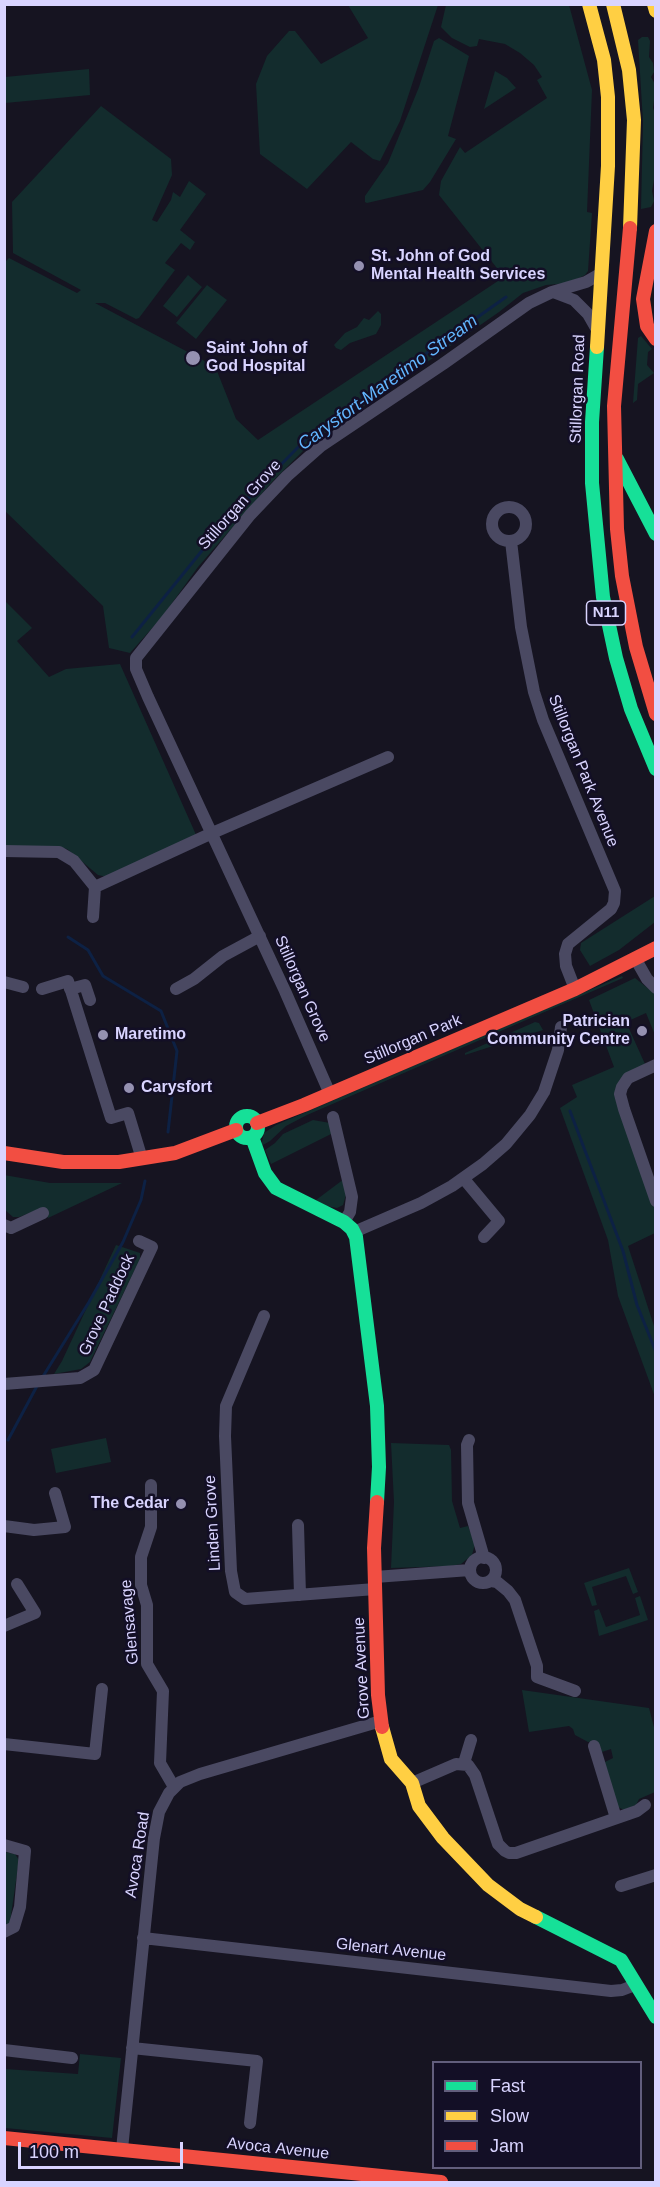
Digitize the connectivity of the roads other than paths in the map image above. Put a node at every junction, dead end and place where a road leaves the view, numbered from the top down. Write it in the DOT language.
graph roads {
  1 [pos="589,4"];
  2 [pos="613,4"];
  3 [pos="654,4"];
  4 [pos="656,11"];
  5 [pos="656,231"];
  6 [pos="600,274"];
  7 [pos="552,292"];
  8 [pos="597,330"];
  9 [pos="656,339"];
  10 [pos="615,455"];
  11 [pos="656,534"];
  12 [pos="511,541"];
  13 [pos="656,714"];
  14 [pos="388,757"];
  15 [pos="656,770"];
  16 [pos="210,834"];
  17 [pos="4,851"];
  18 [pos="95,887"];
  19 [pos="93,917"];
  20 [pos="260,936"];
  21 [pos="648,950"];
  22 [pos="4,982"];
  23 [pos="23,987"];
  24 [pos="656,988"];
  25 [pos="42,989"];
  26 [pos="70,989"];
  27 [pos="176,989"];
  28 [pos="575,989"];
  29 [pos="90,1000"];
  30 [pos="561,1027"];
  31 [pos="656,1065"];
  32 [pos="330,1094"];
  33 [pos="333,1117"];
  34 [pos="257,1123"];
  35 [pos="236,1130"];
  36 [pos="252,1137"];
  37 [pos="4,1153"];
  38 [pos="150,1158"];
  39 [pos="464,1179"];
  40 [pos="656,1201"];
  41 [pos="43,1213"];
  42 [pos="4,1225"];
  43 [pos="349,1227"];
  44 [pos="484,1237"];
  45 [pos="139,1241"];
  46 [pos="264,1316"];
  47 [pos="4,1384"];
  48 [pos="469,1440"];
  49 [pos="151,1485"];
  50 [pos="55,1493"];
  51 [pos="298,1525"];
  52 [pos="4,1526"];
  53 [pos="484,1558"];
  54 [pos="470,1570"];
  55 [pos="491,1581"];
  56 [pos="375,1583"];
  57 [pos="17,1584"];
  58 [pos="300,1595"];
  59 [pos="4,1626"];
  60 [pos="102,1689"];
  61 [pos="575,1691"];
  62 [pos="381,1721"];
  63 [pos="471,1740"];
  64 [pos="4,1744"];
  65 [pos="594,1746"];
  66 [pos="464,1763"];
  67 [pos="412,1783"];
  68 [pos="174,1787"];
  69 [pos="645,1805"];
  70 [pos="616,1818"];
  71 [pos="4,1845"];
  72 [pos="656,1875"];
  73 [pos="621,1886"];
  74 [pos="4,1932"];
  75 [pos="143,1938"];
  76 [pos="635,1985"];
  77 [pos="656,2017"];
  78 [pos="132,2048"];
  79 [pos="4,2050"];
  80 [pos="72,2058"];
  81 [pos="250,2122"];
  82 [pos="4,2138"];
  83 [pos="122,2149"];
  84 [pos="441,2182"];
  1 -- 6 [label="main road, Stillorgan Road / N11"];
  2 -- 10 [label="main road, N11"];
  3 -- 4 [label="main road"];
  5 -- 9 [label="main road"];
  6 -- 7 [label="street, Stillorgan Grove"];
  6 -- 8 [label="main road, Stillorgan Road / N11"];
  7 -- 8 [label="street"];
  7 -- 16 [label="street, Stillorgan Grove"];
  8 -- 15 [label="main road, Stillorgan Road / N11"];
  10 -- 11 [label="main road"];
  10 -- 13 [label="main road, N11"];
  12 -- 28 [label="street, Stillorgan Park Avenue"];
  14 -- 16 [label="street"];
  16 -- 18 [label="street"];
  16 -- 20 [label="street, Stillorgan Grove"];
  17 -- 18 [label="street"];
  18 -- 19 [label="street"];
  20 -- 27 [label="street"];
  20 -- 32 [label="street, Stillorgan Grove"];
  21 -- 24 [label="street"];
  21 -- 28 [label="main road, Stillorgan Park"];
  22 -- 23 [label="street"];
  25 -- 26 [label="street"];
  26 -- 29 [label="street"];
  26 -- 38 [label="street"];
  28 -- 32 [label="main road, Stillorgan Park"];
  30 -- 39 [label="street"];
  31 -- 40 [label="street"];
  32 -- 34 [label="main road, Stillorgan Park"];
  33 -- 43 [label="street"];
  34 -- 35 [label="main road, Stillorgan Park"];
  34 -- 36 [label="main road"];
  35 -- 36 [label="main road"];
  35 -- 38 [label="main road, Stillorgan Park"];
  36 -- 43 [label="main road"];
  37 -- 38 [label="main road, Stillorgan Park"];
  39 -- 43 [label="street"];
  39 -- 44 [label="street"];
  41 -- 42 [label="street"];
  43 -- 56 [label="main road, Grove Avenue"];
  45 -- 47 [label="street, Grove Paddock"];
  46 -- 58 [label="street, Linden Grove"];
  48 -- 53 [label="street"];
  49 -- 68 [label="street, Glensavage"];
  50 -- 52 [label="street"];
  51 -- 58 [label="street"];
  53 -- 54 [label="street"];
  53 -- 55 [label="street"];
  54 -- 55 [label="street"];
  54 -- 56 [label="street, Linden Grove"];
  55 -- 61 [label="street"];
  56 -- 58 [label="street, Linden Grove"];
  56 -- 62 [label="main road, Grove Avenue"];
  57 -- 59 [label="street"];
  60 -- 64 [label="street"];
  62 -- 67 [label="main road, Grove Avenue"];
  62 -- 68 [label="street"];
  63 -- 66 [label="street"];
  65 -- 70 [label="street"];
  66 -- 67 [label="street"];
  66 -- 70 [label="street"];
  67 -- 76 [label="main road, Grove Avenue"];
  68 -- 75 [label="street, Avoca Road"];
  69 -- 70 [label="street"];
  71 -- 74 [label="street"];
  72 -- 73 [label="street"];
  75 -- 76 [label="street, Glenart Avenue"];
  75 -- 78 [label="street, Avoca Road"];
  76 -- 77 [label="main road, Grove Avenue"];
  78 -- 81 [label="street"];
  78 -- 83 [label="street, Avoca Road"];
  79 -- 80 [label="street"];
  82 -- 83 [label="main road, Avoca Avenue"];
  83 -- 84 [label="main road, Avoca Avenue"];
}
